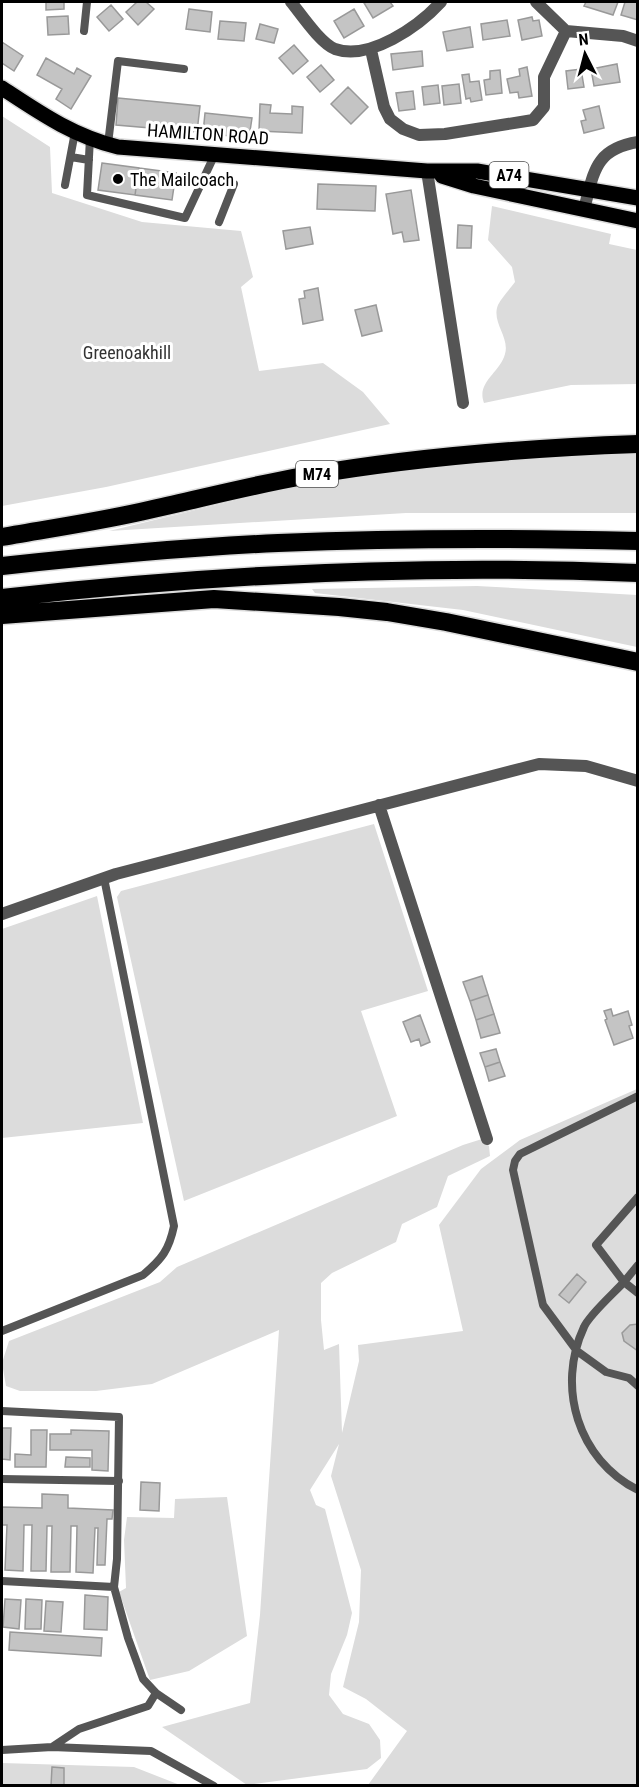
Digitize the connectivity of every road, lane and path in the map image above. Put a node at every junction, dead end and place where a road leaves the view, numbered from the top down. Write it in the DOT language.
graph roads {
  1 [pos="87,2"];
  2 [pos="291,2"];
  3 [pos="441,2"];
  4 [pos="537,2"];
  5 [pos="566,31"];
  6 [pos="84,32"];
  7 [pos="638,41"];
  8 [pos="371,50"];
  9 [pos="184,69"];
  10 [pos="2,88"];
  11 [pos="75,132"];
  12 [pos="90,138"];
  13 [pos="638,142"];
  14 [pos="108,144"];
  15 [pos="215,154"];
  16 [pos="71,157"];
  17 [pos="89,160"];
  18 [pos="427,171"];
  19 [pos="204,179"];
  20 [pos="65,185"];
  21 [pos="589,189"];
  22 [pos="638,198"];
  23 [pos="584,209"];
  24 [pos="638,221"];
  25 [pos="219,222"];
  26 [pos="463,403"];
  27 [pos="638,444"];
  28 [pos="2,537"];
  29 [pos="638,541"];
  30 [pos="2,566"];
  31 [pos="638,573"];
  32 [pos="2,598"];
  33 [pos="292,604"];
  34 [pos="2,615"];
  35 [pos="2,626"];
  36 [pos="638,662"];
  37 [pos="638,781"];
  38 [pos="379,805"];
  39 [pos="104,878"];
  40 [pos="2,914"];
  41 [pos="638,1096"];
  42 [pos="487,1139"];
  43 [pos="638,1197"];
  44 [pos="638,1265"];
  45 [pos="624,1282"];
  46 [pos="638,1293"];
  47 [pos="2,1331"];
  48 [pos="577,1351"];
  49 [pos="638,1386"];
  50 [pos="2,1411"];
  51 [pos="2,1479"];
  52 [pos="118,1481"];
  53 [pos="638,1490"];
  54 [pos="2,1581"];
  55 [pos="114,1587"];
  56 [pos="156,1693"];
  57 [pos="181,1710"];
  58 [pos="52,1747"];
  59 [pos="2,1750"];
  60 [pos="214,1785"];
  1 -- 6 [label="lane"];
  2 -- 8 [label="street"];
  3 -- 8 [label="street"];
  4 -- 5 [label="street"];
  5 -- 7 [label="street"];
  5 -- 8 [label="street"];
  9 -- 14 [label="lane"];
  10 -- 11 [label="main road, HAMILTON ROAD / A74"];
  11 -- 12 [label="main road, HAMILTON ROAD / A74"];
  11 -- 16 [label="lane"];
  12 -- 14 [label="main road, HAMILTON ROAD / A74"];
  12 -- 17 [label="lane"];
  13 -- 21 [label="street"];
  14 -- 15 [label="main road, HAMILTON ROAD / A74"];
  15 -- 18 [label="main road, HAMILTON ROAD / A74"];
  15 -- 19 [label="lane"];
  16 -- 17 [label="lane"];
  16 -- 20 [label="lane"];
  17 -- 19 [label="lane"];
  18 -- 21 [label="main road, HAMILTON ROAD / A74"];
  18 -- 23 [label="main road, HAMILTON ROAD / A74"];
  18 -- 26 [label="street"];
  19 -- 25 [label="lane"];
  21 -- 22 [label="main road, HAMILTON ROAD / A74"];
  21 -- 23 [label="street"];
  23 -- 24 [label="main road, HAMILTON ROAD / A74"];
  27 -- 28 [label="highway, M74"];
  29 -- 30 [label="highway"];
  31 -- 32 [label="highway"];
  33 -- 34 [label="highway"];
  33 -- 35 [label="highway"];
  33 -- 36 [label="highway"];
  37 -- 38 [label="street"];
  38 -- 39 [label="street"];
  38 -- 42 [label="street"];
  39 -- 40 [label="street"];
  39 -- 47 [label="lane"];
  41 -- 48 [label="lane"];
  43 -- 45 [label="lane"];
  44 -- 45 [label="lane"];
  45 -- 46 [label="lane"];
  45 -- 48 [label="lane"];
  48 -- 49 [label="lane"];
  48 -- 53 [label="lane"];
  50 -- 52 [label="lane"];
  51 -- 52 [label="lane"];
  52 -- 55 [label="lane"];
  54 -- 55 [label="lane"];
  55 -- 56 [label="lane"];
  56 -- 57 [label="lane"];
  56 -- 58 [label="lane"];
  58 -- 59 [label="lane"];
  58 -- 60 [label="lane"];
}
